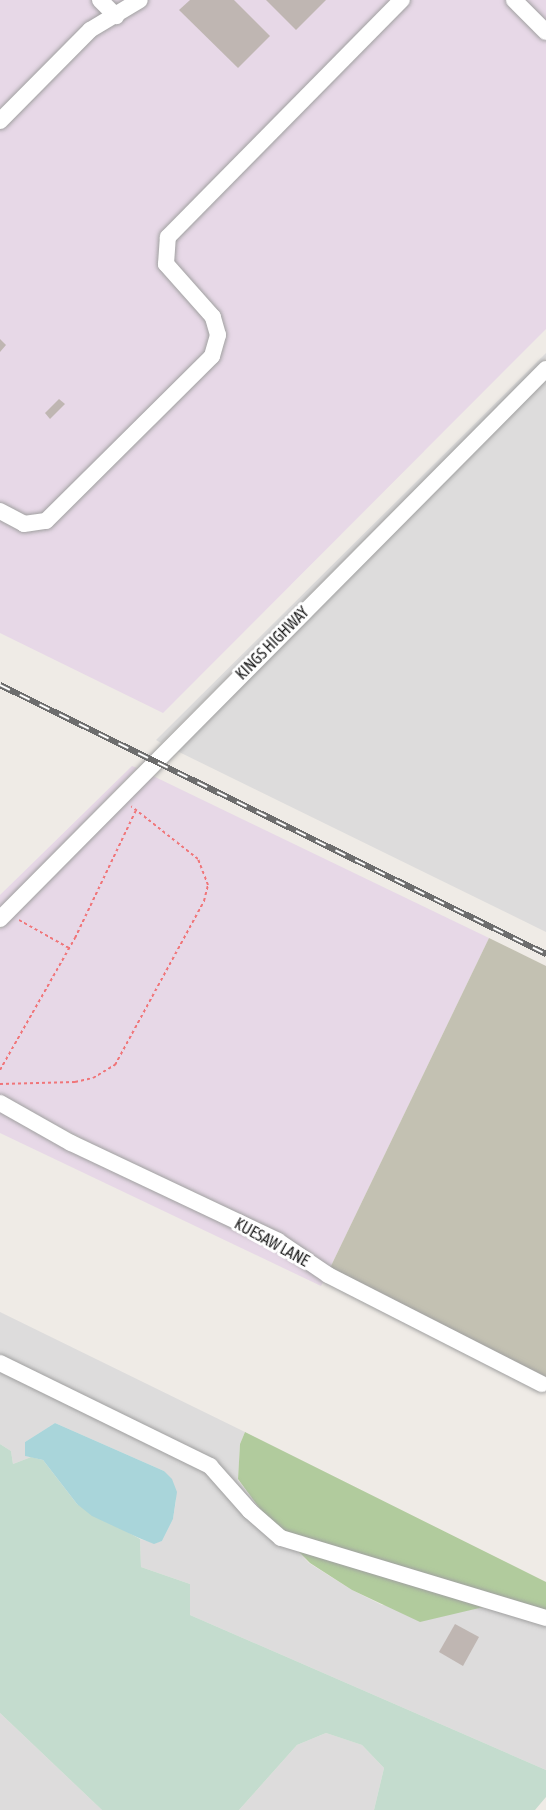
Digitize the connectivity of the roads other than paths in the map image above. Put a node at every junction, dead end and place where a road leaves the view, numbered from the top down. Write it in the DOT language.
graph roads {
  1 [pos="100,0"];
  2 [pos="140,0"];
  3 [pos="402,0"];
  4 [pos="514,0"];
  5 [pos="116,16"];
  6 [pos="546,32"];
  7 [pos="0,121"];
  8 [pos="546,369"];
  9 [pos="0,511"];
  10 [pos="3,915"];
  11 [pos="0,1103"];
  12 [pos="0,1363"];
  13 [pos="542,1384"];
  14 [pos="546,1618"];
  1 -- 5 [label="street"];
  2 -- 5 [label="street"];
  3 -- 9 [label="street"];
  4 -- 6 [label="street"];
  5 -- 7 [label="street"];
  8 -- 10 [label="street, KINGS HIGHWAY"];
  11 -- 13 [label="street, KUESAW LANE"];
  12 -- 14 [label="street"];
}
